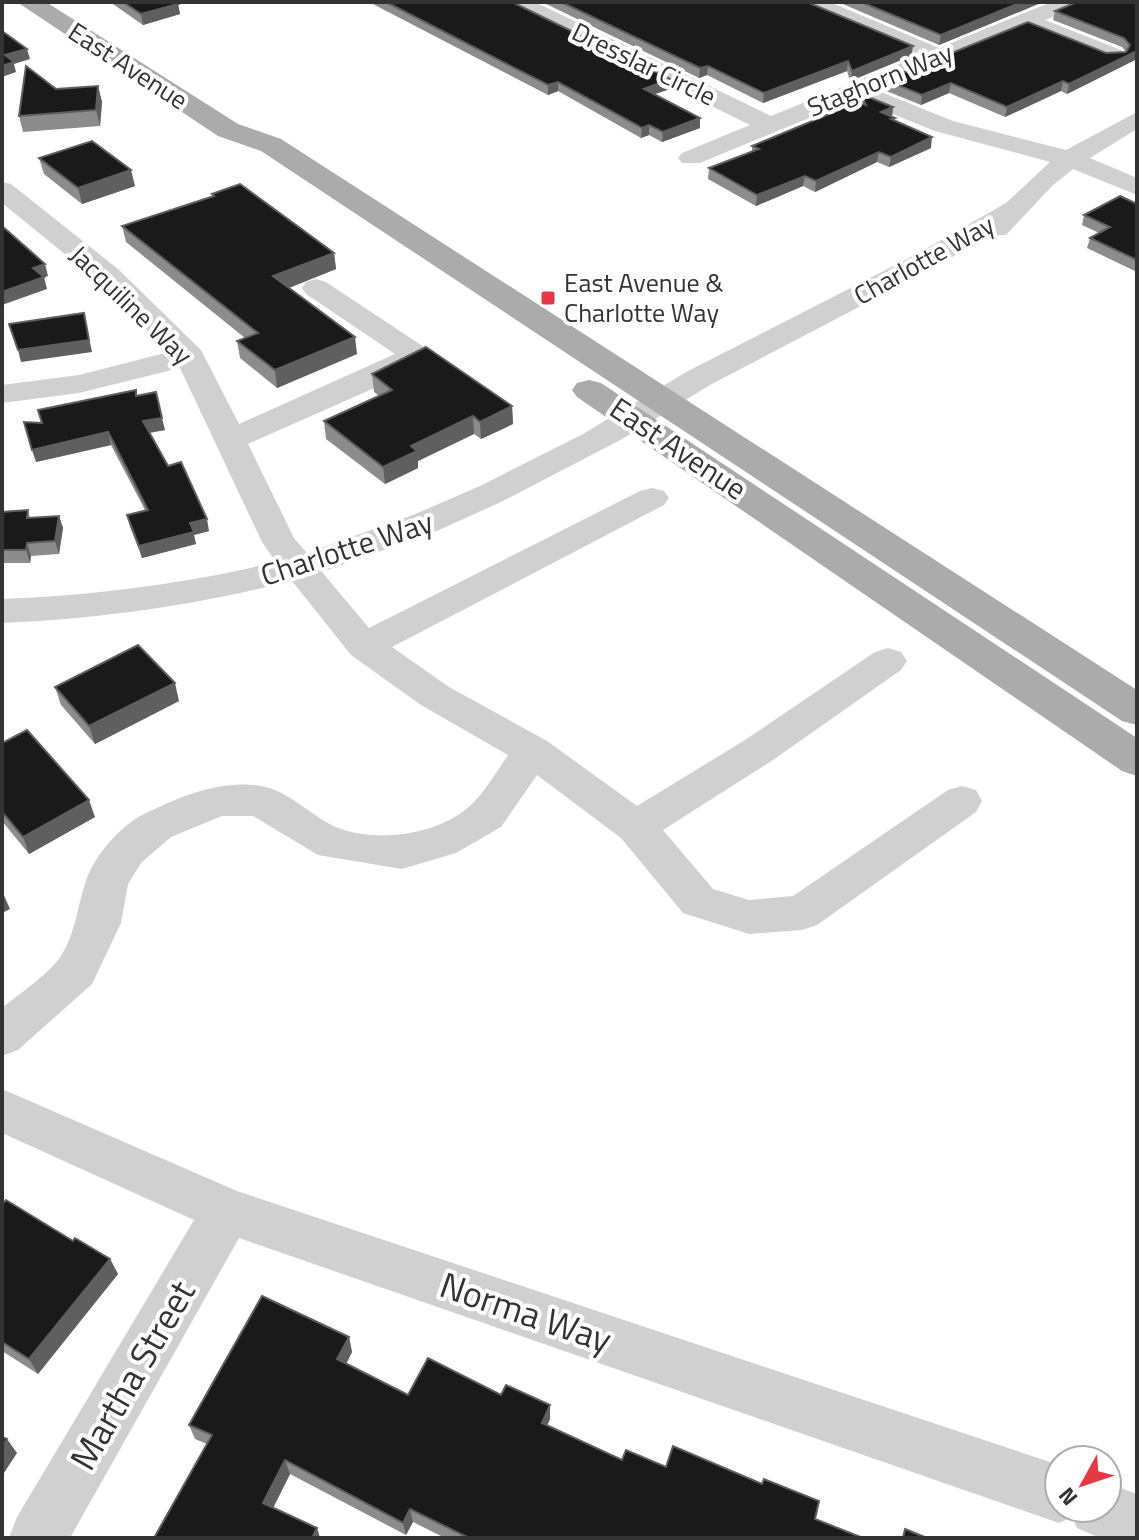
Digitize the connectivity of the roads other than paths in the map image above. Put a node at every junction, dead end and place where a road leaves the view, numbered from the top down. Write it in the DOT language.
graph roads {
  1 [pos="29,2"];
  2 [pos="518,2"];
  3 [pos="811,2"];
  4 [pos="1070,2"];
  5 [pos="1025,20"];
  6 [pos="1113,55"];
  7 [pos="939,56"];
  8 [pos="856,91"];
  9 [pos="1137,119"];
  10 [pos="770,125"];
  11 [pos="691,158"];
  12 [pos="1070,159"];
  13 [pos="1137,187"];
  14 [pos="2,190"];
  15 [pos="316,288"];
  16 [pos="190,356"];
  17 [pos="2,394"];
  18 [pos="651,412"];
  19 [pos="230,440"];
  20 [pos="652,498"];
  21 [pos="302,567"];
  22 [pos="2,611"];
  23 [pos="364,646"];
  24 [pos="888,661"];
  25 [pos="1137,710"];
  26 [pos="533,751"];
  27 [pos="1137,760"];
  28 [pos="962,801"];
  29 [pos="636,827"];
  30 [pos="2,1036"];
  31 [pos="2,1110"];
  32 [pos="227,1211"];
  33 [pos="1043,1489"];
  34 [pos="38,1538"];
  1 -- 18 [label="main road, East Avenue"];
  2 -- 10 [label="street, Dresslar Circle"];
  3 -- 7 [label="street"];
  4 -- 5 [label="street, Staghorn Way"];
  5 -- 6 [label="street"];
  5 -- 7 [label="street, Staghorn Way"];
  7 -- 8 [label="street, Staghorn Way"];
  8 -- 10 [label="street, Staghorn Way"];
  8 -- 12 [label="street"];
  9 -- 12 [label="street, Charlotte Way"];
  10 -- 11 [label="street, Staghorn Way"];
  12 -- 13 [label="street"];
  12 -- 18 [label="street, Charlotte Way"];
  14 -- 16 [label="street, Jacquiline Way"];
  15 -- 19 [label="street"];
  16 -- 17 [label="street"];
  16 -- 19 [label="street, Jacquiline Way"];
  18 -- 21 [label="street, Charlotte Way"];
  18 -- 25 [label="main road, East Avenue"];
  18 -- 27 [label="main road, East Avenue"];
  19 -- 21 [label="street, Jacquiline Way"];
  20 -- 23 [label="street"];
  21 -- 22 [label="street, Charlotte Way"];
  21 -- 23 [label="street, Jacquiline Way"];
  23 -- 26 [label="street, Jacquiline Way"];
  24 -- 29 [label="street"];
  26 -- 29 [label="street, Jacquiline Way"];
  26 -- 30 [label="street"];
  28 -- 29 [label="street, Jacquiline Way"];
  31 -- 32 [label="street, Norma Way"];
  32 -- 33 [label="street, Norma Way"];
  32 -- 34 [label="street, Martha Street"];
}
